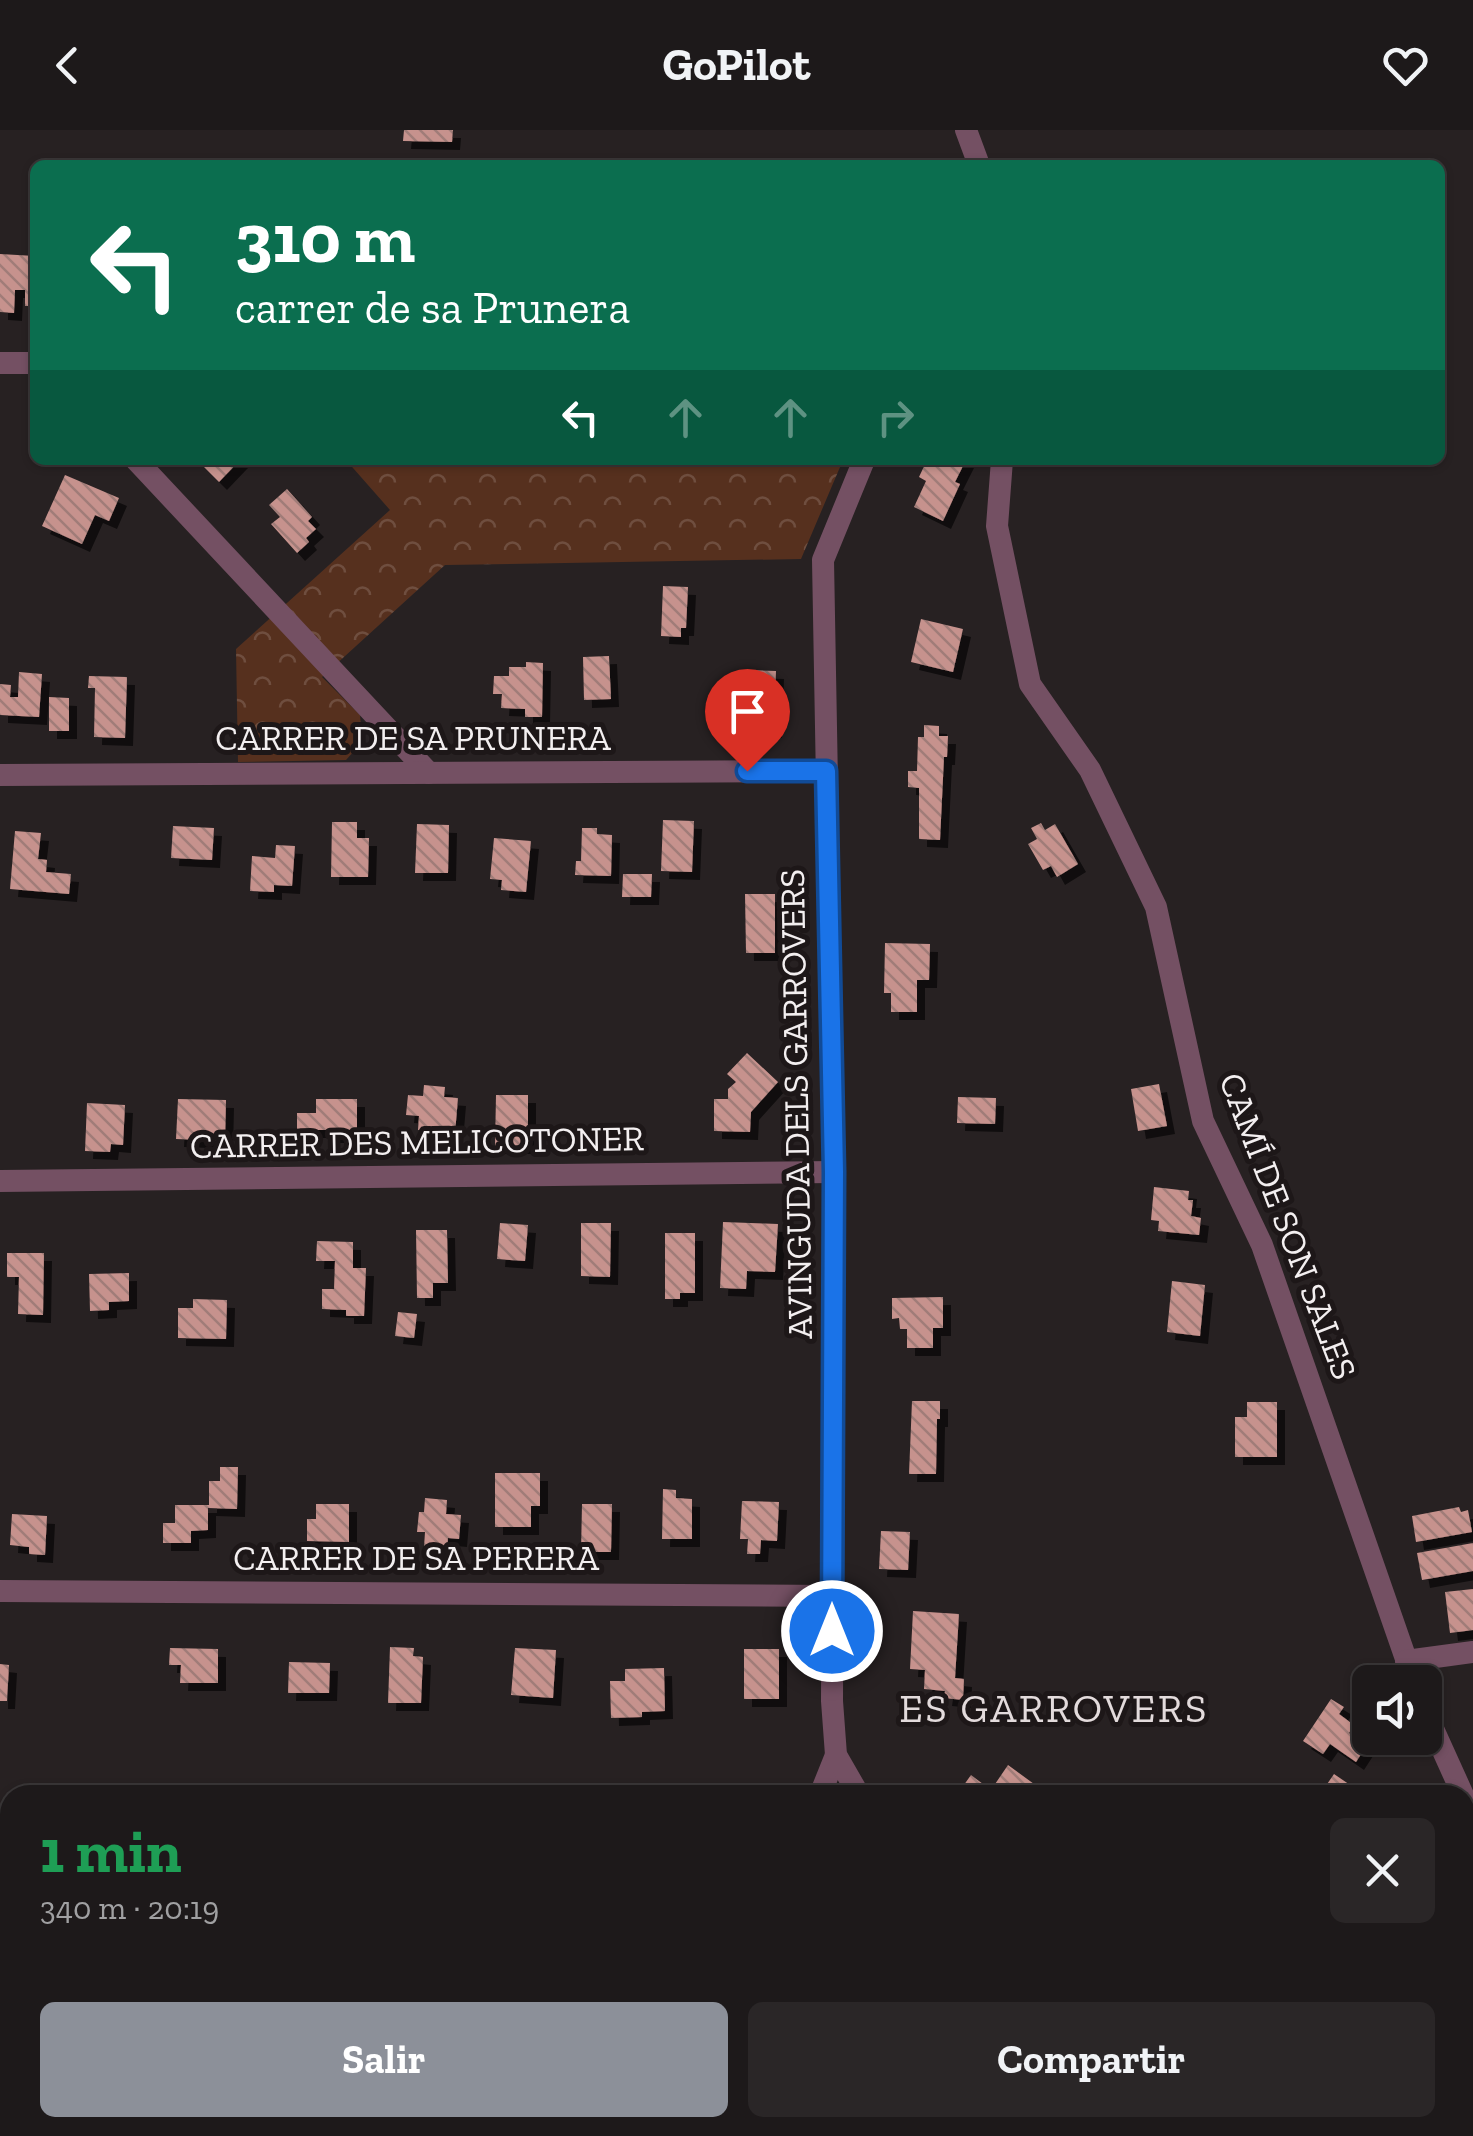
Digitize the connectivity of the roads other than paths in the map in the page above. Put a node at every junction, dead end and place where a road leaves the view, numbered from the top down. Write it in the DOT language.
graph roads {
  1 [pos="966,130"];
  2 [pos="977,160"];
  3 [pos="0,363"];
  4 [pos="30,363"];
  5 [pos="141,465"];
  6 [pos="862,465"];
  7 [pos="1002,465"];
  8 [pos="826,771"];
  9 [pos="429,773"];
  10 [pos="0,775"];
  11 [pos="834,1172"];
  12 [pos="0,1181"];
  13 [pos="0,1591"];
  14 [pos="832,1596"];
  15 [pos="1473,1652"];
  16 [pos="1408,1665"];
  17 [pos="1432,1665"];
  18 [pos="1442,1748"];
  19 [pos="836,1755"];
  20 [pos="824,1785"];
  21 [pos="852,1785"];
  22 [pos="1459,1785"];
  1 -- 2 [label="street"];
  3 -- 4 [label="street"];
  5 -- 9 [label="street"];
  6 -- 8 [label="street, AVINGUDA DELS GARROVERS"];
  7 -- 16 [label="street, CAMÍ DE SON SALES"];
  8 -- 9 [label="street, CARRER DE SA PRUNERA"];
  8 -- 11 [label="street, AVINGUDA DELS GARROVERS"];
  9 -- 10 [label="street, CARRER DE SA PRUNERA"];
  11 -- 12 [label="street, CARRER DES MELICOTONER"];
  11 -- 14 [label="street, AVINGUDA DELS GARROVERS"];
  13 -- 14 [label="street, CARRER DE SA PERERA"];
  14 -- 19 [label="street, AVINGUDA DELS GARROVERS"];
  15 -- 17 [label="street"];
  18 -- 22 [label="street"];
  19 -- 20 [label="street"];
  19 -- 21 [label="street"];
}
